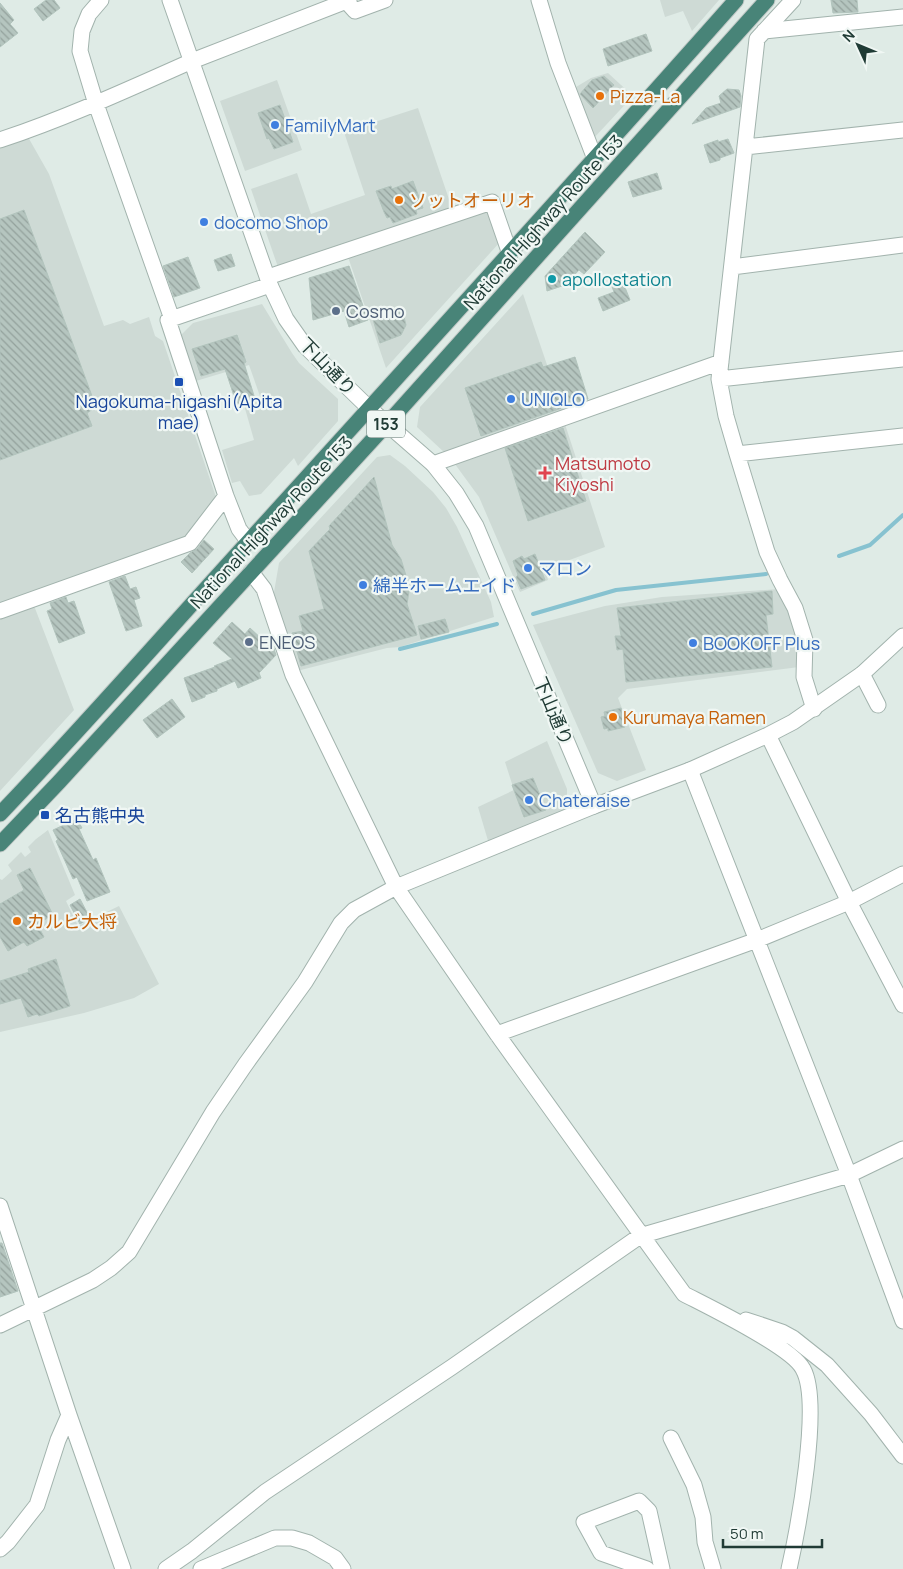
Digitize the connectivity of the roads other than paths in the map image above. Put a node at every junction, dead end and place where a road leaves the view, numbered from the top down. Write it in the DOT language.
graph roads {
  1 [pos="101,0"];
  2 [pos="170,0"];
  3 [pos="348,0"];
  4 [pos="385,0"];
  5 [pos="539,0"];
  6 [pos="736,0"];
  7 [pos="768,0"];
  8 [pos="793,0"];
  9 [pos="903,17"];
  10 [pos="764,31"];
  11 [pos="192,61"];
  12 [pos="96,104"];
  13 [pos="903,130"];
  14 [pos="0,140"];
  15 [pos="746,146"];
  16 [pos="594,159"];
  17 [pos="903,245"];
  18 [pos="510,254"];
  19 [pos="732,267"];
  20 [pos="269,281"];
  21 [pos="172,319"];
  22 [pos="903,359"];
  23 [pos="721,362"];
  24 [pos="719,380"];
  25 [pos="370,409"];
  26 [pos="387,424"];
  27 [pos="903,436"];
  28 [pos="737,454"];
  29 [pos="433,464"];
  30 [pos="226,496"];
  31 [pos="248,542"];
  32 [pos="251,572"];
  33 [pos="0,611"];
  34 [pos="903,636"];
  35 [pos="862,674"];
  36 [pos="878,705"];
  37 [pos="814,709"];
  38 [pos="768,735"];
  39 [pos="690,770"];
  40 [pos="594,806"];
  41 [pos="0,814"];
  42 [pos="0,844"];
  43 [pos="903,874"];
  44 [pos="396,887"];
  45 [pos="849,902"];
  46 [pos="756,940"];
  47 [pos="903,1005"];
  48 [pos="497,1034"];
  49 [pos="903,1149"];
  50 [pos="849,1175"];
  51 [pos="0,1206"];
  52 [pos="640,1236"];
  53 [pos="34,1309"];
  54 [pos="718,1312"];
  55 [pos="903,1321"];
  56 [pos="0,1325"];
  57 [pos="69,1415"];
  58 [pos="671,1438"];
  59 [pos="903,1456"];
  60 [pos="0,1549"];
  61 [pos="123,1569"];
  62 [pos="166,1569"];
  63 [pos="201,1569"];
  64 [pos="343,1569"];
  65 [pos="647,1569"];
  66 [pos="662,1569"];
  67 [pos="713,1569"];
  68 [pos="789,1569"];
  1 -- 12 [label="street"];
  2 -- 11 [label="street, 下山通り"];
  3 -- 4 [label="street"];
  3 -- 11 [label="street"];
  5 -- 16 [label="street"];
  6 -- 16 [label="highway, National Highway Route 153 / 153"];
  7 -- 26 [label="highway, National Highway Route 153 / 153"];
  8 -- 10 [label="street"];
  9 -- 10 [label="street"];
  10 -- 15 [label="street"];
  11 -- 12 [label="street"];
  11 -- 20 [label="street, 下山通り"];
  12 -- 14 [label="street"];
  12 -- 21 [label="street"];
  13 -- 15 [label="street"];
  15 -- 19 [label="street"];
  16 -- 18 [label="highway, National Highway Route 153 / 153"];
  17 -- 19 [label="street"];
  18 -- 20 [label="street"];
  18 -- 25 [label="highway, National Highway Route 153 / 153"];
  19 -- 23 [label="street"];
  20 -- 21 [label="street"];
  20 -- 25 [label="street, 下山通り"];
  21 -- 30 [label="street"];
  22 -- 24 [label="street"];
  23 -- 24 [label="street"];
  23 -- 29 [label="street"];
  24 -- 28 [label="street"];
  25 -- 26 [label="street, 下山通り"];
  25 -- 31 [label="highway, National Highway Route 153 / 153"];
  26 -- 29 [label="street, 下山通り"];
  26 -- 32 [label="highway, National Highway Route 153 / 153"];
  27 -- 28 [label="street"];
  28 -- 37 [label="street"];
  29 -- 40 [label="street, 下山通り"];
  30 -- 31 [label="street"];
  30 -- 33 [label="street"];
  31 -- 41 [label="highway, National Highway Route 153 / 153"];
  32 -- 42 [label="highway, National Highway Route 153 / 153"];
  32 -- 44 [label="street"];
  34 -- 35 [label="street"];
  35 -- 36 [label="street"];
  35 -- 37 [label="street"];
  37 -- 38 [label="street"];
  38 -- 39 [label="street"];
  38 -- 45 [label="street"];
  39 -- 40 [label="street"];
  39 -- 46 [label="street"];
  40 -- 44 [label="street"];
  43 -- 45 [label="street"];
  44 -- 48 [label="street"];
  44 -- 53 [label="street"];
  45 -- 46 [label="street"];
  45 -- 47 [label="street"];
  46 -- 48 [label="street"];
  46 -- 50 [label="street"];
  48 -- 52 [label="street"];
  49 -- 50 [label="street"];
  50 -- 52 [label="street"];
  50 -- 55 [label="street"];
  51 -- 53 [label="street"];
  52 -- 54 [label="street"];
  52 -- 62 [label="street"];
  53 -- 56 [label="street"];
  53 -- 57 [label="street"];
  54 -- 59 [label="street"];
  54 -- 68 [label="street"];
  57 -- 60 [label="street"];
  57 -- 61 [label="street"];
  58 -- 67 [label="street"];
  63 -- 64 [label="street"];
  65 -- 66 [label="street"];
}
